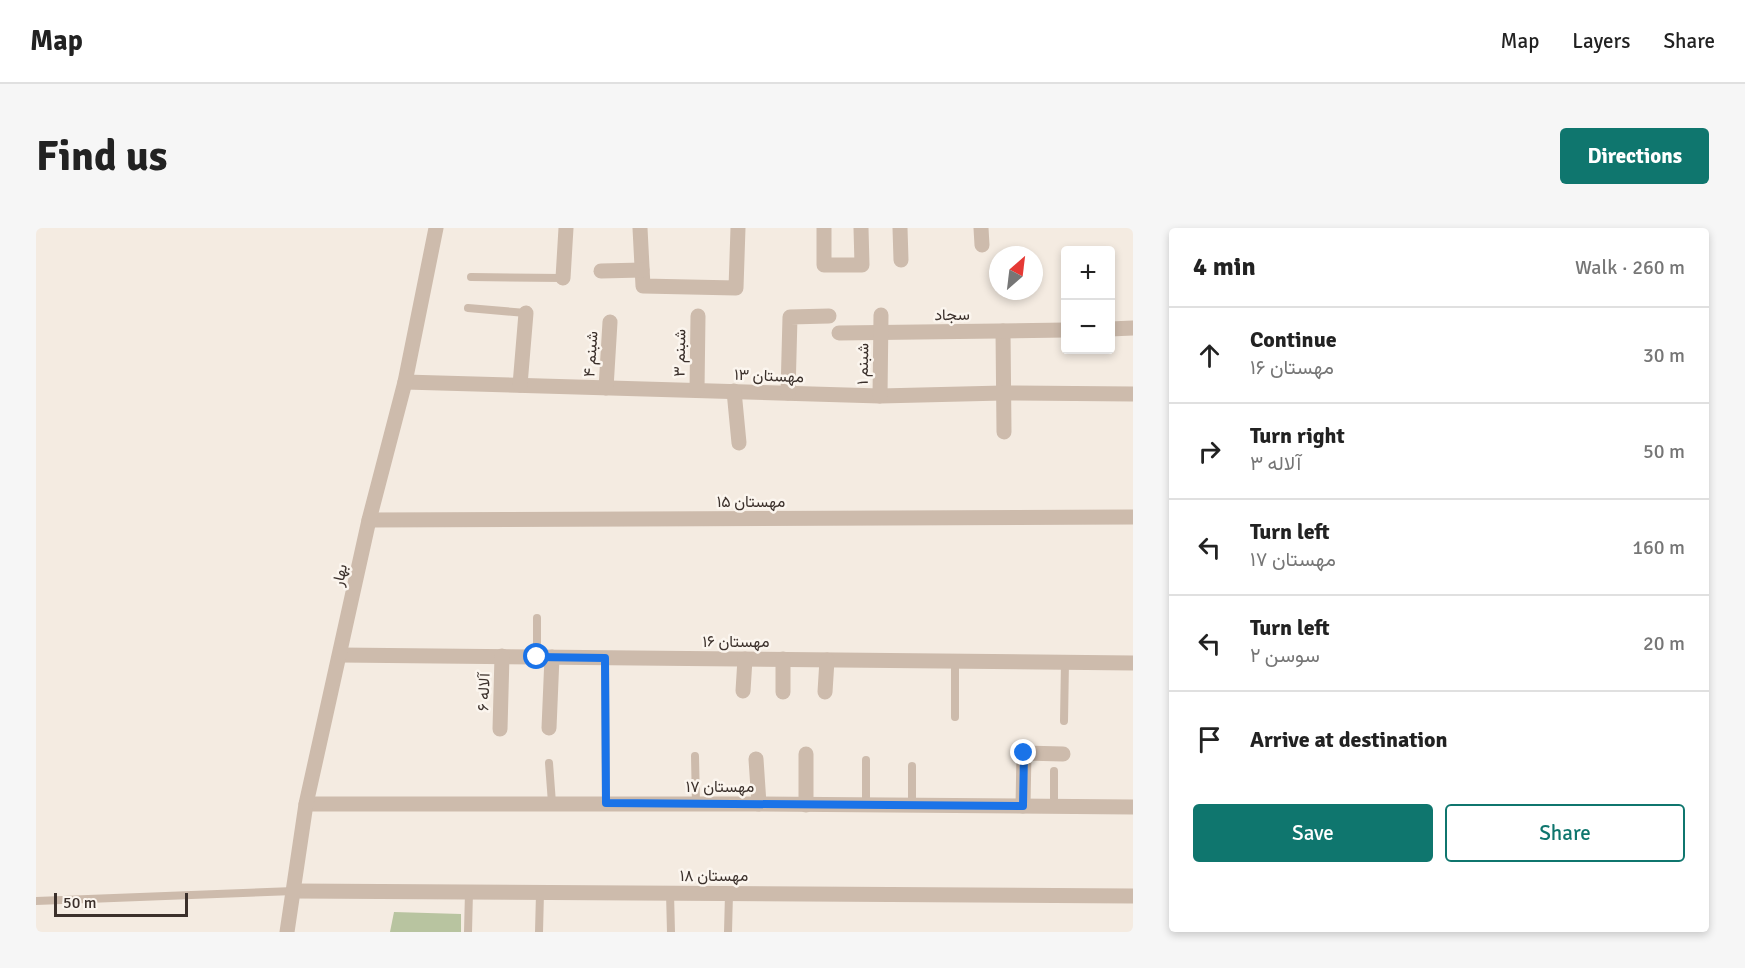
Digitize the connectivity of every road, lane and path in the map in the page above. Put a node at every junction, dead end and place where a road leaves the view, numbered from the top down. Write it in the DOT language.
graph roads {
  1 [pos="436,228"];
  2 [pos="566,228"];
  3 [pos="640,228"];
  4 [pos="738,228"];
  5 [pos="824,228"];
  6 [pos="861,228"];
  7 [pos="900,228"];
  8 [pos="981,228"];
  9 [pos="981,245"];
  10 [pos="901,260"];
  11 [pos="642,270"];
  12 [pos="601,271"];
  13 [pos="471,277"];
  14 [pos="564,278"];
  15 [pos="468,308"];
  16 [pos="526,313"];
  17 [pos="880,315"];
  18 [pos="698,316"];
  19 [pos="829,316"];
  20 [pos="610,322"];
  21 [pos="1133,328"];
  22 [pos="1115,329"];
  23 [pos="1061,330"];
  24 [pos="1003,331"];
  25 [pos="839,333"];
  26 [pos="880,333"];
  27 [pos="405,382"];
  28 [pos="520,385"];
  29 [pos="606,388"];
  30 [pos="697,390"];
  31 [pos="734,391"];
  32 [pos="788,393"];
  33 [pos="1003,393"];
  34 [pos="1133,394"];
  35 [pos="880,396"];
  36 [pos="1004,432"];
  37 [pos="739,443"];
  38 [pos="1133,518"];
  39 [pos="369,520"];
  40 [pos="537,618"];
  41 [pos="340,655"];
  42 [pos="502,656"];
  43 [pos="544,657"];
  44 [pos="605,658"];
  45 [pos="745,659"];
  46 [pos="783,659"];
  47 [pos="826,660"];
  48 [pos="955,661"];
  49 [pos="1065,662"];
  50 [pos="1133,663"];
  51 [pos="743,691"];
  52 [pos="783,692"];
  53 [pos="825,692"];
  54 [pos="955,717"];
  55 [pos="1065,721"];
  56 [pos="549,728"];
  57 [pos="500,729"];
  58 [pos="806,754"];
  59 [pos="1064,754"];
  60 [pos="694,756"];
  61 [pos="756,759"];
  62 [pos="866,760"];
  63 [pos="549,763"];
  64 [pos="912,766"];
  65 [pos="1054,771"];
  66 [pos="606,803"];
  67 [pos="306,804"];
  68 [pos="552,804"];
  69 [pos="696,804"];
  70 [pos="759,804"];
  71 [pos="806,805"];
  72 [pos="866,806"];
  73 [pos="912,806"];
  74 [pos="1023,806"];
  75 [pos="1054,806"];
  76 [pos="1133,807"];
  77 [pos="294,891"];
  78 [pos="469,892"];
  79 [pos="540,893"];
  80 [pos="670,893"];
  81 [pos="729,894"];
  82 [pos="1133,896"];
  83 [pos="36,901"];
  84 [pos="287,932"];
  85 [pos="468,932"];
  86 [pos="539,932"];
  87 [pos="671,932"];
  88 [pos="728,932"];
  1 -- 27 [label="street, بهار"];
  2 -- 14 [label="street"];
  3 -- 11 [label="street"];
  4 -- 11 [label="street"];
  5 -- 6 [label="street"];
  7 -- 10 [label="street"];
  8 -- 9 [label="street"];
  11 -- 12 [label="street"];
  13 -- 14 [label="lane"];
  15 -- 16 [label="lane"];
  16 -- 28 [label="street"];
  17 -- 26 [label="street, شبنم ۱"];
  18 -- 30 [label="street, شبنم ۳"];
  19 -- 32 [label="street"];
  20 -- 29 [label="street, شبنم ۴"];
  21 -- 22 [label="street"];
  23 -- 24 [label="street, سجاد"];
  24 -- 26 [label="street, سجاد"];
  24 -- 33 [label="street"];
  25 -- 26 [label="street, سجاد"];
  26 -- 35 [label="street, شبنم ۱"];
  27 -- 28 [label="street, مهستان ۱۳"];
  27 -- 39 [label="street, بهار"];
  28 -- 29 [label="street, مهستان ۱۳"];
  29 -- 30 [label="street, مهستان ۱۳"];
  30 -- 31 [label="street, مهستان ۱۳"];
  31 -- 32 [label="street, مهستان ۱۳"];
  31 -- 37 [label="street"];
  32 -- 35 [label="street, مهستان ۱۳"];
  33 -- 34 [label="street, مهستان ۱۳"];
  33 -- 35 [label="street, مهستان ۱۳"];
  33 -- 36 [label="street"];
  38 -- 39 [label="street, مهستان ۱۵"];
  39 -- 41 [label="street, بهار"];
  40 -- 43 [label="lane"];
  41 -- 42 [label="street, مهستان ۱۶"];
  41 -- 67 [label="street, بهار"];
  42 -- 43 [label="street, مهستان ۱۶"];
  42 -- 57 [label="street, آلاله ۶"];
  43 -- 44 [label="street, مهستان ۱۶"];
  43 -- 56 [label="street"];
  44 -- 45 [label="street, مهستان ۱۶"];
  44 -- 66 [label="lane"];
  45 -- 46 [label="street, مهستان ۱۶"];
  45 -- 51 [label="street"];
  46 -- 47 [label="street, مهستان ۱۶"];
  46 -- 52 [label="street"];
  47 -- 48 [label="street, مهستان ۱۶"];
  47 -- 53 [label="street"];
  48 -- 49 [label="street, مهستان ۱۶"];
  48 -- 54 [label="lane"];
  49 -- 50 [label="street, مهستان ۱۶"];
  49 -- 55 [label="lane"];
  58 -- 71 [label="street"];
  59 -- 74 [label="street"];
  60 -- 69 [label="lane"];
  61 -- 70 [label="street"];
  62 -- 72 [label="lane"];
  63 -- 68 [label="lane"];
  64 -- 73 [label="lane"];
  65 -- 75 [label="lane"];
  66 -- 68 [label="street, مهستان ۱۷"];
  66 -- 69 [label="street, مهستان ۱۷"];
  67 -- 68 [label="street, مهستان ۱۷"];
  67 -- 77 [label="street, بهار"];
  69 -- 70 [label="street, مهستان ۱۷"];
  70 -- 71 [label="street, مهستان ۱۷"];
  71 -- 72 [label="street, مهستان ۱۷"];
  72 -- 73 [label="street, مهستان ۱۷"];
  73 -- 74 [label="street, مهستان ۱۷"];
  74 -- 75 [label="street, مهستان ۱۷"];
  75 -- 76 [label="street, مهستان ۱۷"];
  77 -- 78 [label="street, مهستان ۱۸"];
  77 -- 83 [label="lane"];
  77 -- 84 [label="street, بهار"];
  78 -- 79 [label="street, مهستان ۱۸"];
  78 -- 85 [label="lane"];
  79 -- 80 [label="street, مهستان ۱۸"];
  79 -- 86 [label="lane"];
  80 -- 81 [label="street, مهستان ۱۸"];
  80 -- 87 [label="lane"];
  81 -- 82 [label="street, مهستان ۱۸"];
  81 -- 88 [label="lane"];
}
